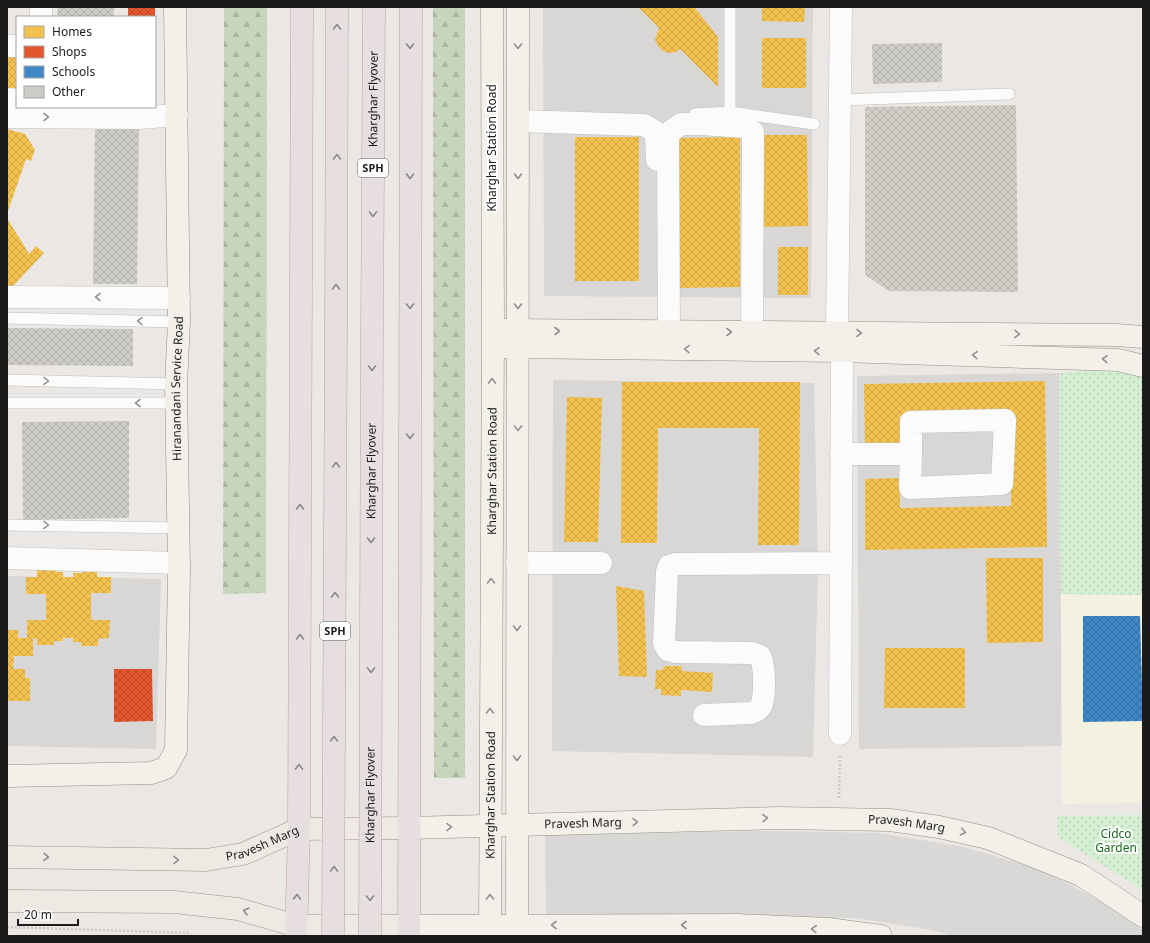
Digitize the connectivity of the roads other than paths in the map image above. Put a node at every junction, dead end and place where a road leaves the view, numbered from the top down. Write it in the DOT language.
graph roads {
  1 [pos="175,7"];
  2 [pos="302,7"];
  3 [pos="337,7"];
  4 [pos="374,7"];
  5 [pos="410,7"];
  6 [pos="492,7"];
  7 [pos="518,7"];
  8 [pos="730,7"];
  9 [pos="841,7"];
  10 [pos="1009,94"];
  11 [pos="840,100"];
  12 [pos="156,102"];
  13 [pos="177,109"];
  14 [pos="730,112"];
  15 [pos="674,116"];
  16 [pos="7,117"];
  17 [pos="518,121"];
  18 [pos="814,124"];
  19 [pos="7,297"];
  20 [pos="179,298"];
  21 [pos="7,318"];
  22 [pos="179,322"];
  23 [pos="664,332"];
  24 [pos="752,332"];
  25 [pos="1143,337"];
  26 [pos="492,338"];
  27 [pos="518,339"];
  28 [pos="840,342"];
  29 [pos="1143,366"];
  30 [pos="7,380"];
  31 [pos="176,393"];
  32 [pos="7,403"];
  33 [pos="841,454"];
  34 [pos="911,454"];
  35 [pos="7,525"];
  36 [pos="178,528"];
  37 [pos="7,558"];
  38 [pos="179,563"];
  39 [pos="517,563"];
  40 [pos="601,563"];
  41 [pos="840,564"];
  42 [pos="704,715"];
  43 [pos="840,734"];
  44 [pos="7,776"];
  45 [pos="490,826"];
  46 [pos="517,826"];
  47 [pos="410,828"];
  48 [pos="299,829"];
  49 [pos="7,856"];
  50 [pos="7,901"];
  51 [pos="1143,916"];
  52 [pos="296,931"];
  53 [pos="409,931"];
  54 [pos="490,931"];
  55 [pos="517,931"];
  56 [pos="737,931"];
  57 [pos="334,936"];
  58 [pos="370,936"];
  59 [pos="881,936"];
  1 -- 13 [label="street, Hiranandani Service Road"];
  48 -- 2 [label="highway, one-way"];
  57 -- 3 [label="highway, SPH, one-way, bridge"];
  4 -- 58 [label="highway, Kharghar Flyover / SPH, one-way, bridge"];
  5 -- 47 [label="highway, one-way"];
  6 -- 26 [label="street, Kharghar Station Road"];
  7 -- 17 [label="street, one-way"];
  8 -- 14 [label="lane"];
  9 -- 11 [label="street"];
  10 -- 11 [label="lane"];
  11 -- 28 [label="street"];
  12 -- 13 [label="street"];
  16 -- 13 [label="street, one-way"];
  13 -- 20 [label="street, Hiranandani Service Road"];
  14 -- 15 [label="lane"];
  14 -- 18 [label="lane"];
  17 -- 23 [label="street"];
  17 -- 27 [label="street, one-way"];
  20 -- 19 [label="street, one-way"];
  20 -- 22 [label="street, Hiranandani Service Road"];
  22 -- 21 [label="lane, one-way"];
  22 -- 31 [label="street, Hiranandani Service Road"];
  23 -- 24 [label="street, one-way"];
  23 -- 24 [label="street"];
  27 -- 23 [label="street, one-way"];
  24 -- 28 [label="street"];
  28 -- 25 [label="street, one-way"];
  26 -- 27 [label="street"];
  45 -- 26 [label="street, Kharghar Station Road, one-way"];
  28 -- 27 [label="street, one-way"];
  27 -- 39 [label="street, one-way"];
  29 -- 28 [label="street, one-way"];
  28 -- 33 [label="street"];
  30 -- 31 [label="lane, one-way"];
  31 -- 32 [label="lane, one-way"];
  31 -- 36 [label="street, Hiranandani Service Road"];
  33 -- 34 [label="street"];
  33 -- 41 [label="street"];
  34 -- 34 [label="street"];
  35 -- 36 [label="lane, one-way"];
  36 -- 38 [label="street, Hiranandani Service Road"];
  37 -- 38 [label="street"];
  38 -- 44 [label="street, Hiranandani Service Road"];
  39 -- 40 [label="street"];
  39 -- 46 [label="street, one-way"];
  41 -- 42 [label="street"];
  41 -- 43 [label="street"];
  45 -- 46 [label="street, Pravesh Marg"];
  47 -- 45 [label="street, Pravesh Marg, one-way"];
  54 -- 45 [label="street, Kharghar Station Road, one-way"];
  46 -- 51 [label="street, Pravesh Marg, one-way"];
  46 -- 55 [label="street"];
  47 -- 48 [label="main road, Pravesh Marg"];
  47 -- 53 [label="highway"];
  49 -- 48 [label="main road, Pravesh Marg, one-way"];
  52 -- 48 [label="highway, one-way"];
  52 -- 50 [label="main road, one-way"];
  52 -- 53 [label="main road"];
  53 -- 54 [label="street"];
  54 -- 55 [label="street"];
  56 -- 55 [label="street, one-way"];
  59 -- 56 [label="street, one-way"];
}
